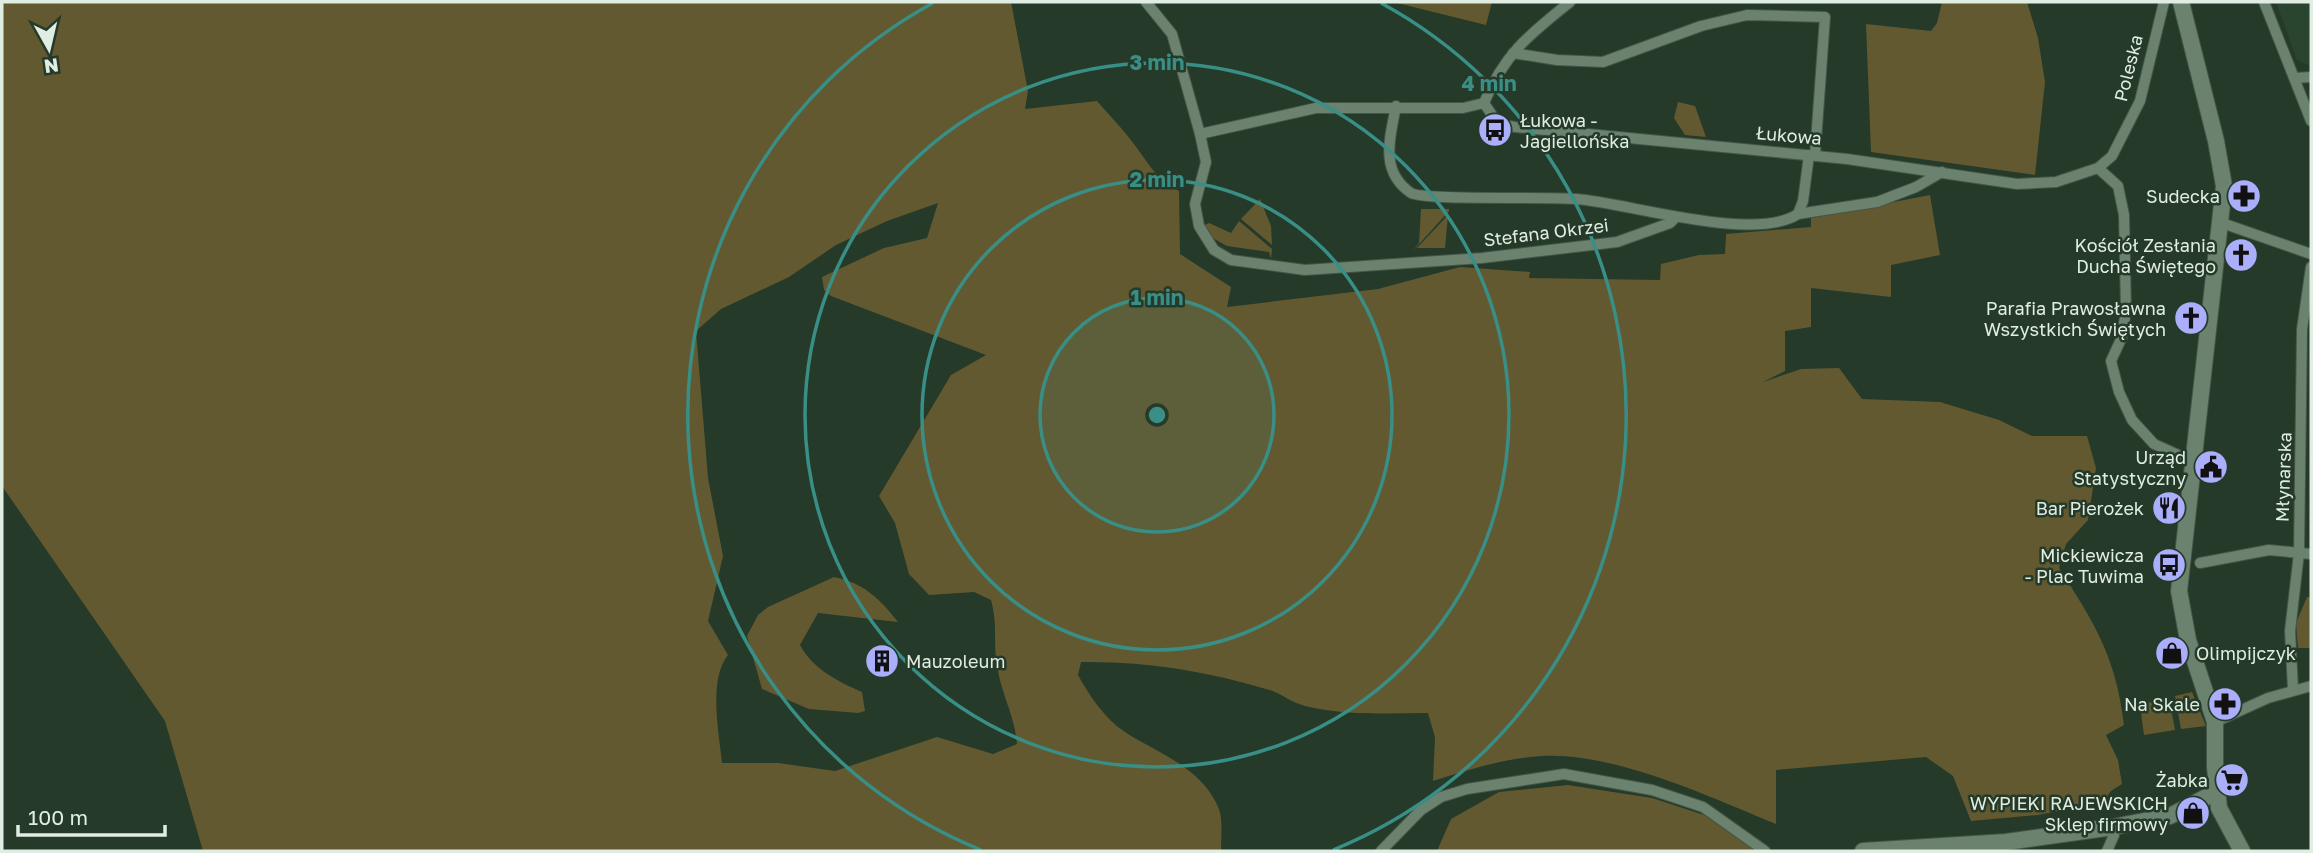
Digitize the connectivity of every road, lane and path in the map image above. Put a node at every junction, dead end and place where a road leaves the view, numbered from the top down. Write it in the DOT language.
graph roads {
  1 [pos="1146,2"];
  2 [pos="1570,2"];
  3 [pos="2164,2"];
  4 [pos="2181,2"];
  5 [pos="2264,2"];
  6 [pos="1513,52"];
  7 [pos="2311,77"];
  8 [pos="2295,78"];
  9 [pos="1484,103"];
  10 [pos="1396,106"];
  11 [pos="2311,121"];
  12 [pos="1200,134"];
  13 [pos="1812,155"];
  14 [pos="2098,168"];
  15 [pos="1942,172"];
  16 [pos="1798,214"];
  17 [pos="1675,218"];
  18 [pos="2222,223"];
  19 [pos="2311,254"];
  20 [pos="2311,267"];
  21 [pos="2194,462"];
  22 [pos="2299,553"];
  23 [pos="2311,554"];
  24 [pos="2200,563"];
  25 [pos="2311,686"];
  26 [pos="2293,689"];
  27 [pos="2215,722"];
  28 [pos="2216,792"];
  29 [pos="2113,827"];
  30 [pos="1381,851"];
  31 [pos="1765,851"];
  32 [pos="1863,851"];
  33 [pos="2107,851"];
  34 [pos="2242,851"];
  1 -- 12 [label="street"];
  2 -- 6 [label="street"];
  3 -- 14 [label="street, Poleska"];
  4 -- 18 [label="street"];
  5 -- 8 [label="street"];
  6 -- 9 [label="street"];
  6 -- 13 [label="street"];
  7 -- 8 [label="street"];
  8 -- 11 [label="street"];
  9 -- 10 [label="street"];
  9 -- 13 [label="street, Łukowa"];
  10 -- 12 [label="street"];
  10 -- 17 [label="street, Stefana Okrzei"];
  12 -- 17 [label="street, Stefana Okrzei"];
  13 -- 15 [label="street, Łukowa"];
  13 -- 16 [label="street"];
  14 -- 15 [label="street, Łukowa"];
  14 -- 21 [label="street"];
  15 -- 16 [label="street"];
  16 -- 17 [label="street"];
  18 -- 19 [label="street"];
  18 -- 21 [label="street"];
  20 -- 22 [label="street, Młynarska"];
  21 -- 27 [label="street"];
  22 -- 23 [label="street"];
  22 -- 24 [label="street"];
  22 -- 26 [label="street, Młynarska"];
  25 -- 26 [label="street"];
  26 -- 27 [label="street"];
  27 -- 28 [label="street"];
  28 -- 29 [label="street"];
  28 -- 34 [label="street"];
  29 -- 32 [label="street"];
  29 -- 33 [label="street"];
  30 -- 31 [label="street"];
}
